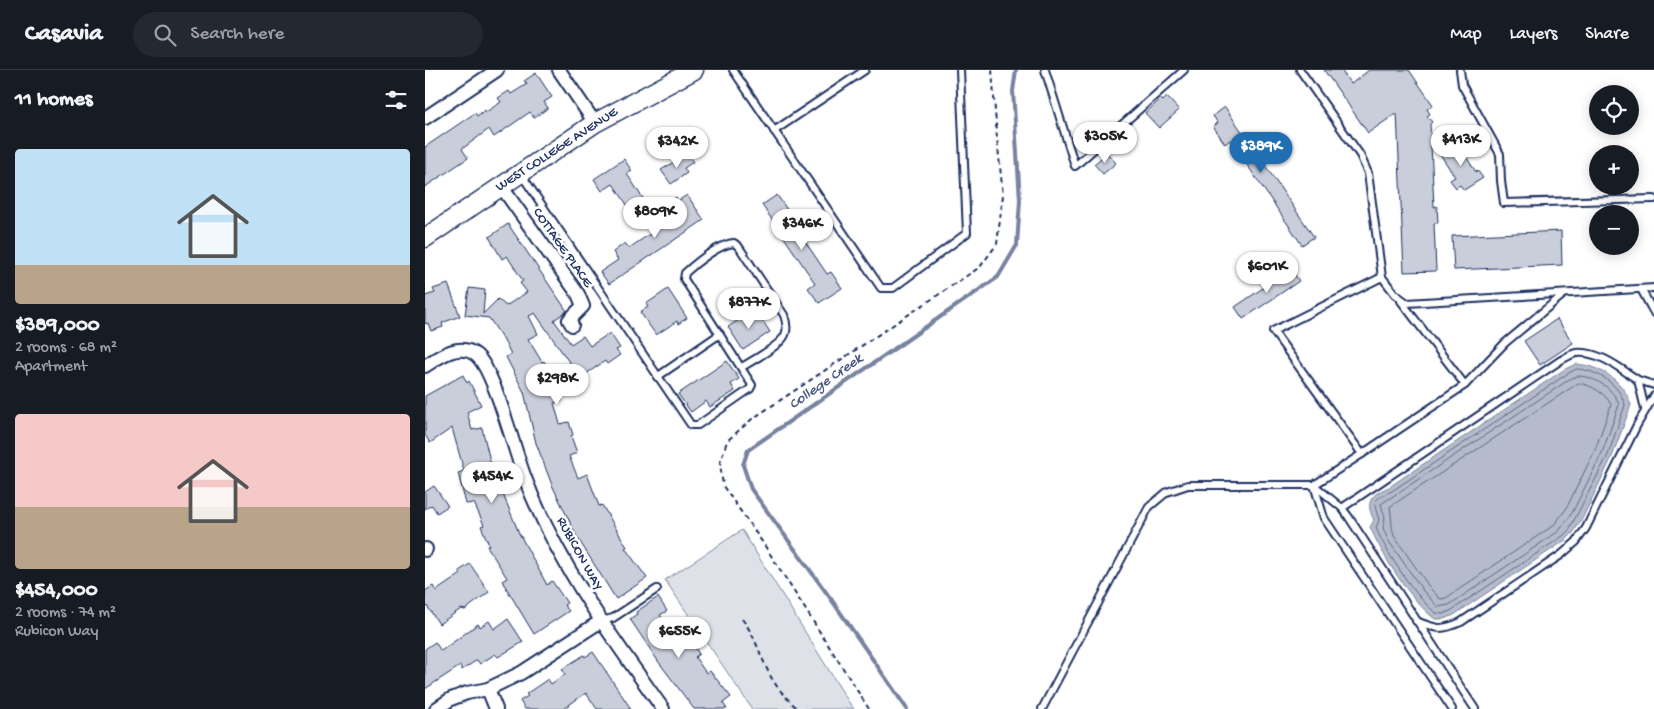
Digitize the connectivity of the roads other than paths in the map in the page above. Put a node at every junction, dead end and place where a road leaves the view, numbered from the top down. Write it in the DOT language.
graph roads {
  1 [pos="497,70"];
  2 [pos="559,70"];
  3 [pos="694,70"];
  4 [pos="733,70"];
  5 [pos="865,70"];
  6 [pos="960,70"];
  7 [pos="1045,70"];
  8 [pos="1184,70"];
  9 [pos="1300,70"];
  10 [pos="1461,70"];
  11 [pos="425,118"];
  12 [pos="595,123"];
  13 [pos="774,131"];
  14 [pos="521,173"];
  15 [pos="501,186"];
  16 [pos="1654,199"];
  17 [pos="425,238"];
  18 [pos="1382,277"];
  19 [pos="1654,288"];
  20 [pos="1641,289"];
  21 [pos="1395,294"];
  22 [pos="1564,294"];
  23 [pos="1654,313"];
  24 [pos="571,325"];
  25 [pos="720,334"];
  26 [pos="425,366"];
  27 [pos="742,367"];
  28 [pos="657,377"];
  29 [pos="1638,380"];
  30 [pos="1465,385"];
  31 [pos="1654,385"];
  32 [pos="1654,396"];
  33 [pos="1645,410"];
  34 [pos="1362,454"];
  35 [pos="1314,485"];
  36 [pos="1342,508"];
  37 [pos="657,589"];
  38 [pos="601,621"];
  39 [pos="1416,621"];
  40 [pos="488,689"];
  41 [pos="436,709"];
  42 [pos="496,709"];
  43 [pos="663,709"];
  44 [pos="1041,709"];
  45 [pos="1452,709"];
  46 [pos="1475,709"];
  1 -- 11 [label="street"];
  2 -- 12 [label="street"];
  3 -- 12 [label="main road, WEST COLLEGE AVENUE"];
  4 -- 13 [label="lane"];
  5 -- 13 [label="lane"];
  6 -- 13 [label="lane"];
  7 -- 8 [label="lane"];
  9 -- 18 [label="lane"];
  10 -- 16 [label="lane"];
  12 -- 14 [label="main road, WEST COLLEGE AVENUE"];
  14 -- 15 [label="main road, WEST COLLEGE AVENUE"];
  14 -- 28 [label="lane"];
  15 -- 17 [label="main road, WEST COLLEGE AVENUE"];
  15 -- 24 [label="street, COTTAGE PLACE"];
  18 -- 21 [label="lane"];
  18 -- 34 [label="lane"];
  19 -- 20 [label="lane"];
  20 -- 22 [label="lane"];
  20 -- 23 [label="lane"];
  21 -- 22 [label="lane"];
  21 -- 30 [label="lane"];
  22 -- 30 [label="lane"];
  25 -- 27 [label="lane"];
  25 -- 27 [label="lane"];
  25 -- 28 [label="lane"];
  26 -- 38 [label="street, RUBICON WAY"];
  27 -- 28 [label="lane"];
  29 -- 31 [label="lane"];
  29 -- 33 [label="lane"];
  29 -- 36 [label="lane"];
  30 -- 34 [label="lane"];
  32 -- 33 [label="lane"];
  33 -- 39 [label="lane"];
  34 -- 35 [label="lane"];
  35 -- 36 [label="lane"];
  35 -- 44 [label="lane"];
  35 -- 45 [label="lane"];
  36 -- 39 [label="lane"];
  37 -- 38 [label="lane"];
  38 -- 40 [label="street"];
  38 -- 43 [label="street, RUBICON WAY"];
  39 -- 46 [label="lane"];
  40 -- 41 [label="street"];
  40 -- 42 [label="street"];
}
